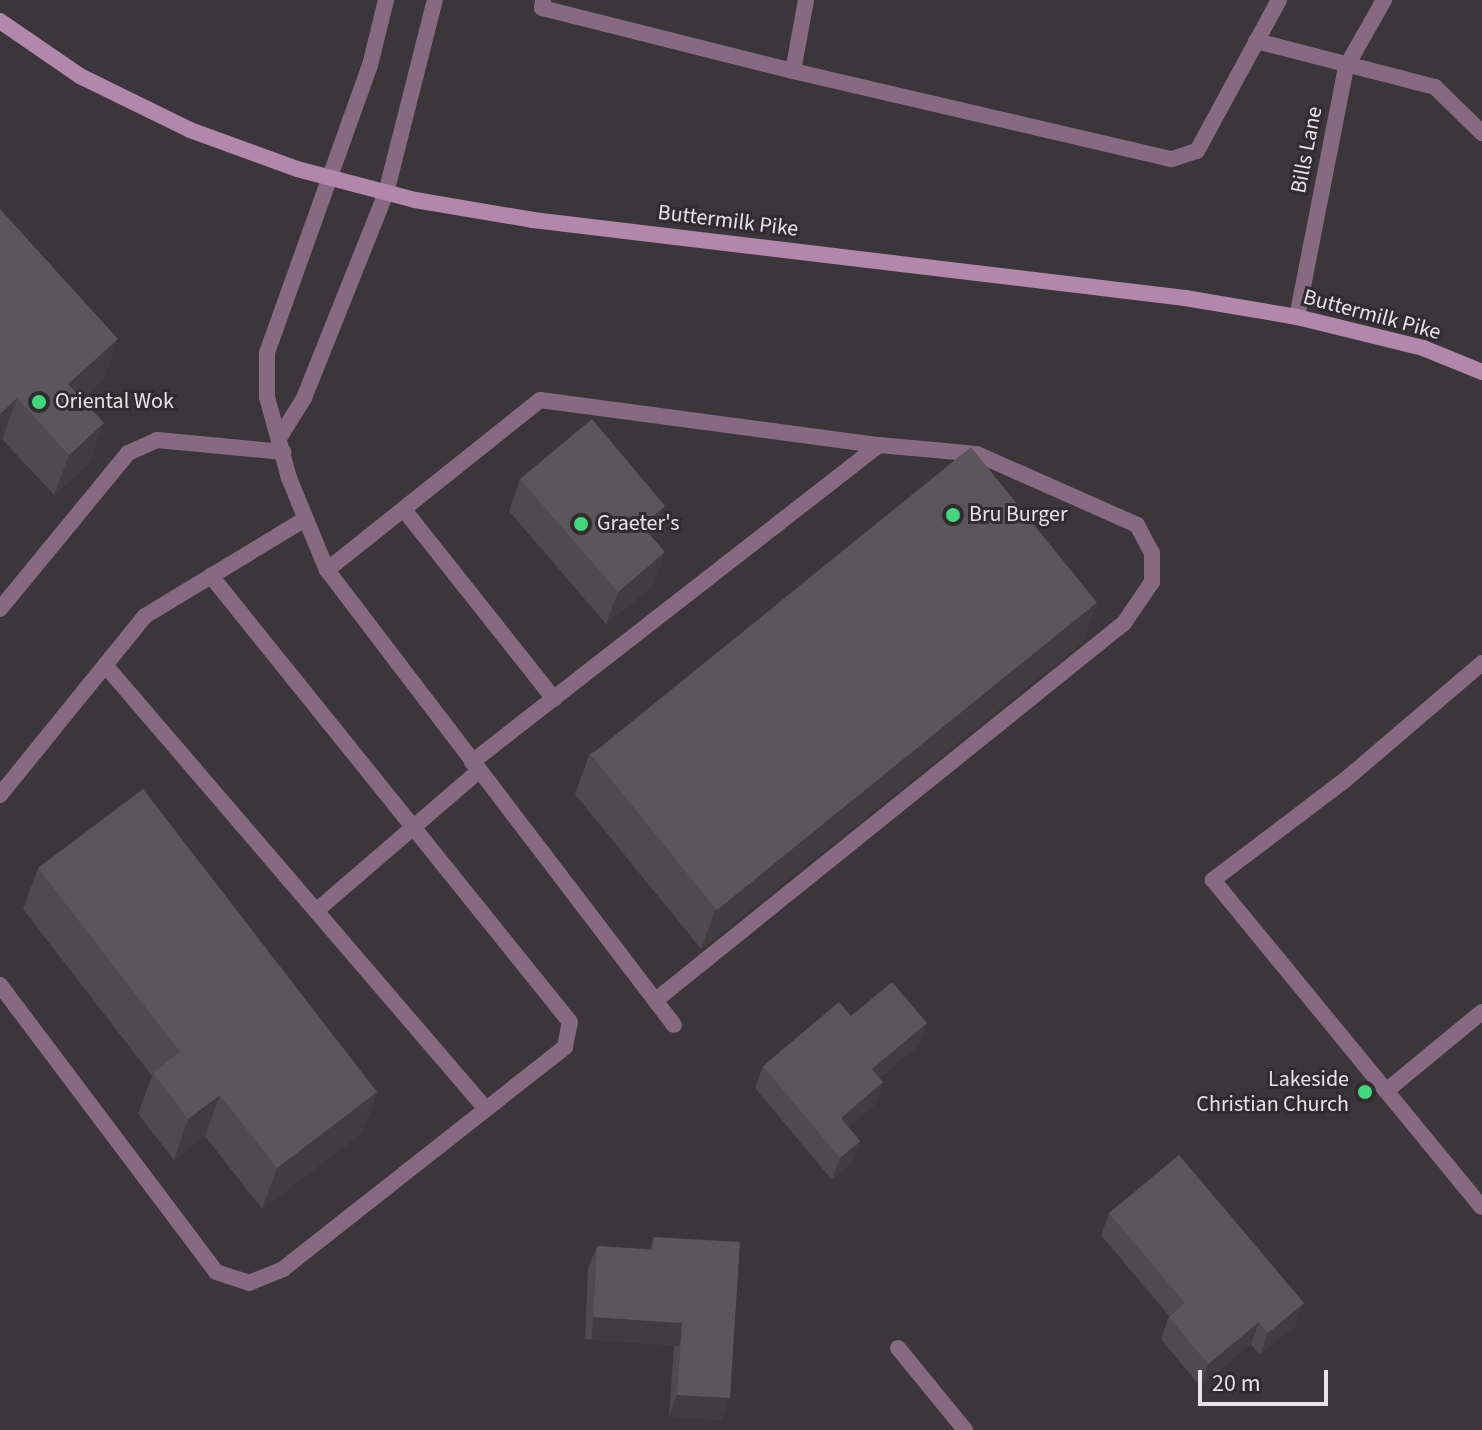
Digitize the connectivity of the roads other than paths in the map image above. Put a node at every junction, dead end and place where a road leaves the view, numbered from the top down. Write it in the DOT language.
graph roads {
  1 [pos="386,0"];
  2 [pos="435,0"];
  3 [pos="543,0"];
  4 [pos="806,0"];
  5 [pos="1279,0"];
  6 [pos="1384,0"];
  7 [pos="0,21"];
  8 [pos="1256,41"];
  9 [pos="1346,67"];
  10 [pos="793,71"];
  11 [pos="1482,133"];
  12 [pos="327,177"];
  13 [pos="386,193"];
  14 [pos="1297,317"];
  15 [pos="1482,372"];
  16 [pos="281,435"];
  17 [pos="879,445"];
  18 [pos="283,452"];
  19 [pos="405,511"];
  20 [pos="305,519"];
  21 [pos="327,570"];
  22 [pos="211,576"];
  23 [pos="0,609"];
  24 [pos="1482,663"];
  25 [pos="105,665"];
  26 [pos="554,699"];
  27 [pos="475,766"];
  28 [pos="0,795"];
  29 [pos="412,825"];
  30 [pos="316,911"];
  31 [pos="0,985"];
  32 [pos="656,1000"];
  33 [pos="1482,1012"];
  34 [pos="674,1025"];
  35 [pos="1386,1091"];
  36 [pos="486,1109"];
  37 [pos="1482,1207"];
  38 [pos="898,1348"];
  39 [pos="965,1430"];
  1 -- 12 [label="street"];
  2 -- 13 [label="street"];
  3 -- 10 [label="street"];
  4 -- 10 [label="street"];
  5 -- 8 [label="street"];
  6 -- 9 [label="street, Bills Lane"];
  7 -- 12 [label="main road, Buttermilk Pike"];
  8 -- 9 [label="street"];
  8 -- 10 [label="street"];
  9 -- 11 [label="street"];
  9 -- 14 [label="street, Bills Lane"];
  12 -- 13 [label="main road, Buttermilk Pike"];
  12 -- 16 [label="street"];
  13 -- 14 [label="main road, Buttermilk Pike"];
  13 -- 16 [label="street"];
  14 -- 15 [label="main road, Buttermilk Pike"];
  16 -- 18 [label="street"];
  17 -- 19 [label="street"];
  17 -- 26 [label="street"];
  17 -- 32 [label="street"];
  18 -- 20 [label="street"];
  18 -- 23 [label="street"];
  19 -- 21 [label="street"];
  19 -- 26 [label="street"];
  20 -- 21 [label="street"];
  20 -- 22 [label="street"];
  21 -- 27 [label="street"];
  22 -- 25 [label="street"];
  22 -- 29 [label="street"];
  24 -- 35 [label="street"];
  25 -- 28 [label="street"];
  25 -- 30 [label="street"];
  26 -- 27 [label="street"];
  27 -- 29 [label="street"];
  27 -- 32 [label="street"];
  29 -- 30 [label="street"];
  29 -- 36 [label="street"];
  30 -- 36 [label="street"];
  31 -- 36 [label="street"];
  32 -- 34 [label="street"];
  33 -- 35 [label="street"];
  35 -- 37 [label="street"];
  38 -- 39 [label="street"];
}
